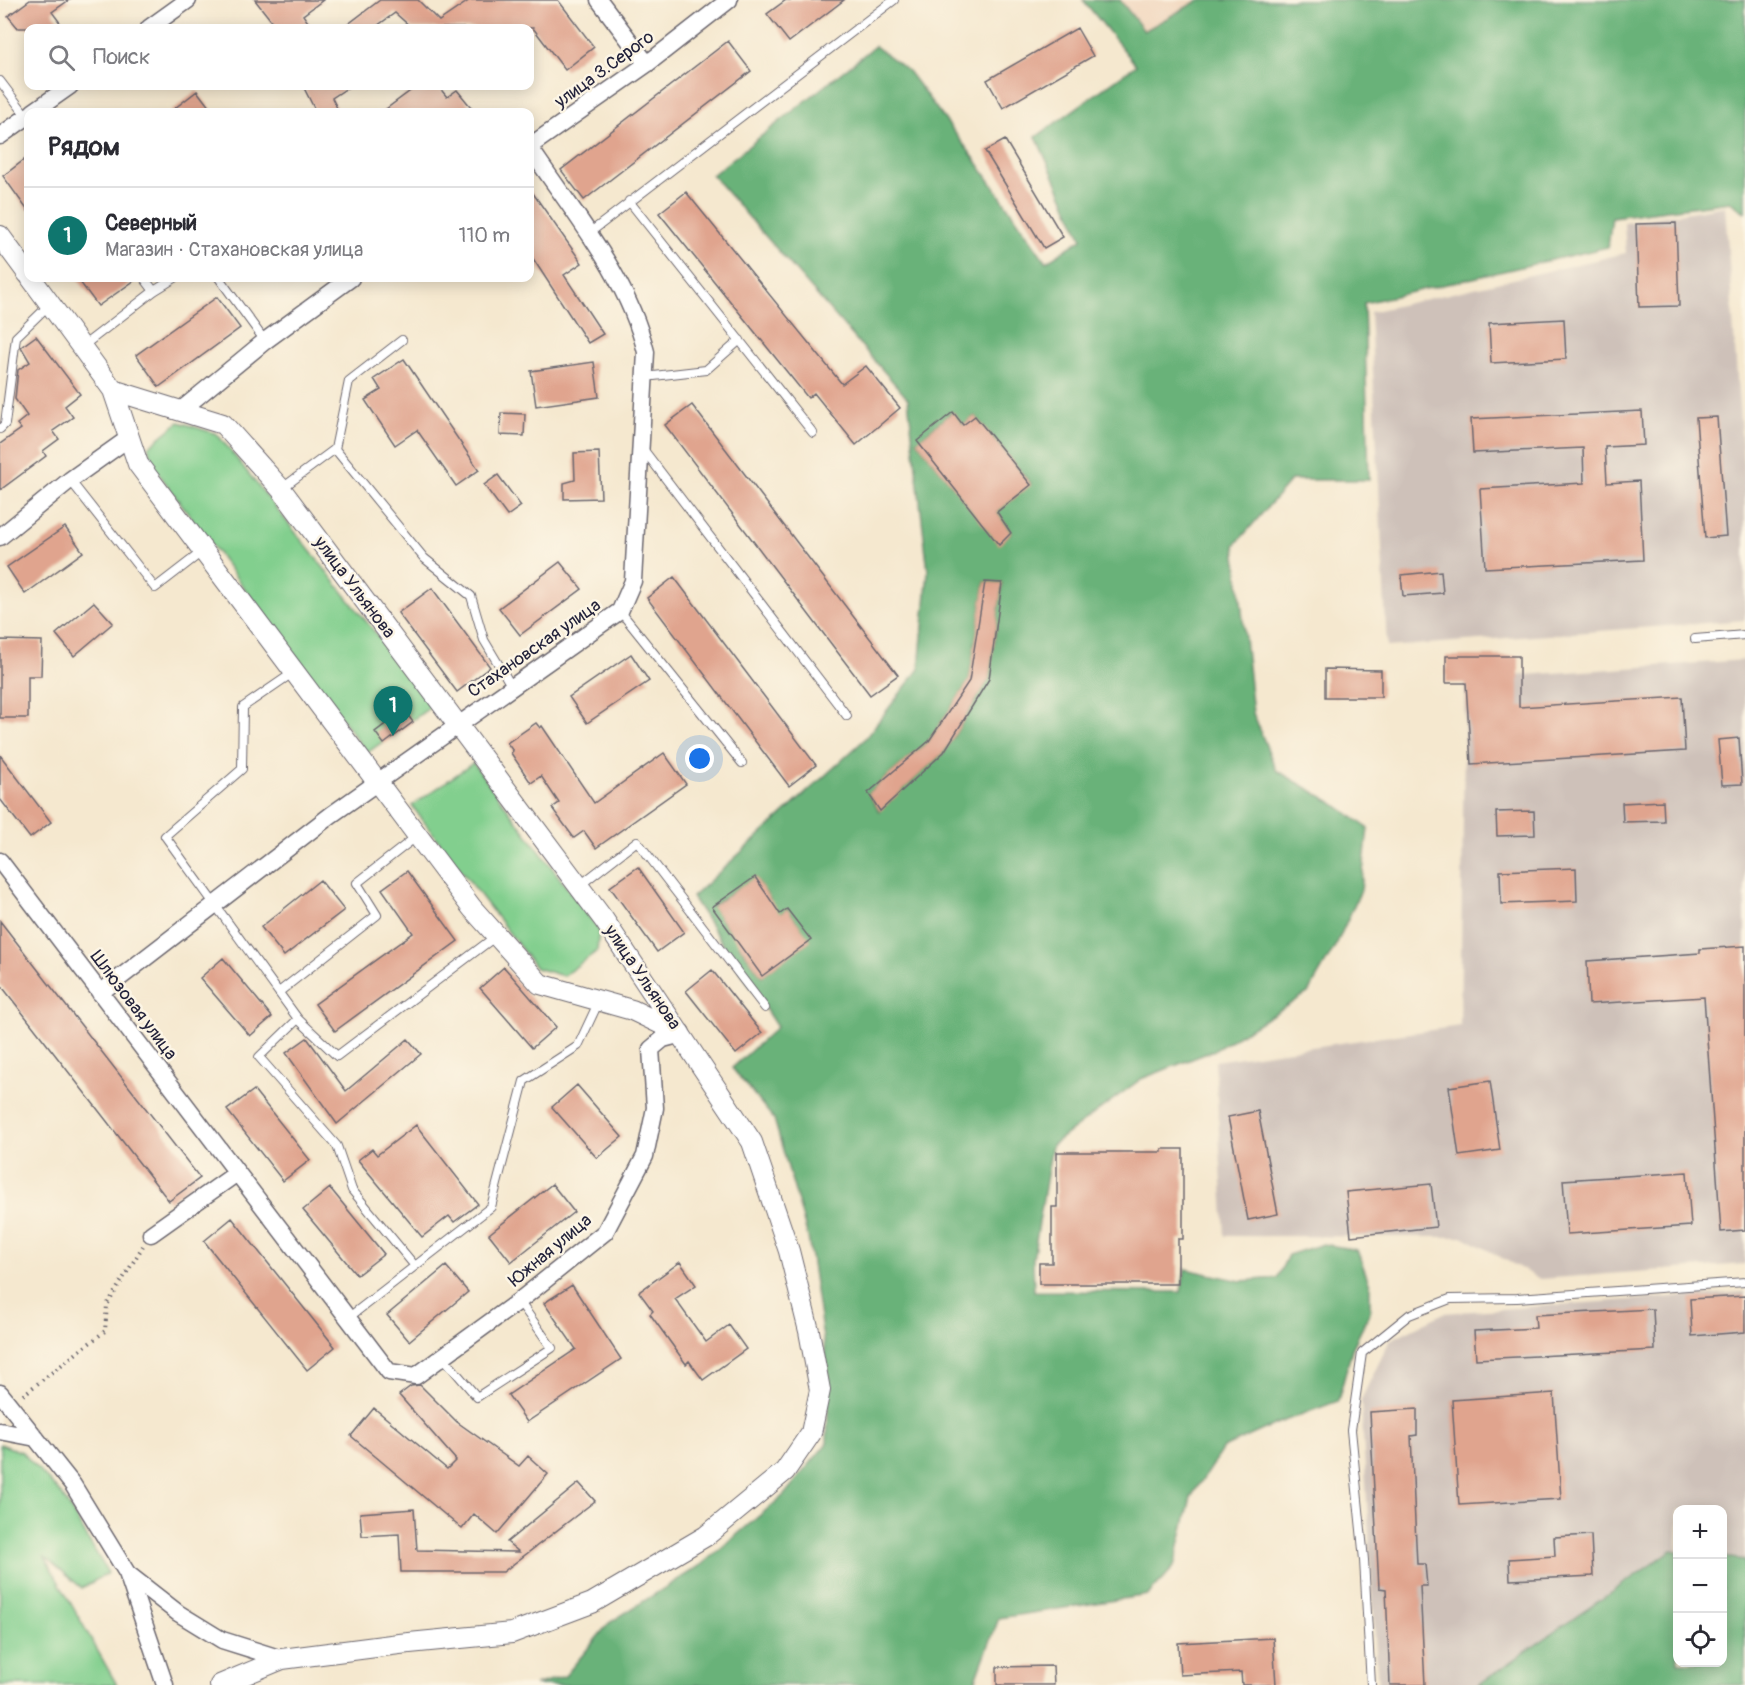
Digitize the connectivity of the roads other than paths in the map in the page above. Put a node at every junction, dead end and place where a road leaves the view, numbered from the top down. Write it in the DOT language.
graph roads {
  1 [pos="189,0"];
  2 [pos="599,0"];
  3 [pos="729,0"];
  4 [pos="894,0"];
  5 [pos="155,24"];
  6 [pos="647,64"];
  7 [pos="0,81"];
  8 [pos="65,90"];
  9 [pos="40,108"];
  10 [pos="24,110"];
  11 [pos="24,119"];
  12 [pos="0,136"];
  13 [pos="534,144"];
  14 [pos="534,153"];
  15 [pos="629,201"];
  16 [pos="588,234"];
  17 [pos="0,236"];
  18 [pos="24,269"];
  19 [pos="34,282"];
  20 [pos="147,282"];
  21 [pos="169,282"];
  22 [pos="222,282"];
  23 [pos="346,282"];
  24 [pos="154,291"];
  25 [pos="51,304"];
  26 [pos="402,340"];
  27 [pos="740,340"];
  28 [pos="265,341"];
  29 [pos="83,346"];
  30 [pos="645,377"];
  31 [pos="113,390"];
  32 [pos="180,411"];
  33 [pos="0,429"];
  34 [pos="813,433"];
  35 [pos="129,438"];
  36 [pos="641,446"];
  37 [pos="335,450"];
  38 [pos="70,480"];
  39 [pos="281,489"];
  40 [pos="0,537"];
  41 [pos="203,551"];
  42 [pos="620,611"];
  43 [pos="1745,636"];
  44 [pos="1695,639"];
  45 [pos="294,671"];
  46 [pos="512,687"];
  47 [pos="847,716"];
  48 [pos="459,726"];
  49 [pos="742,763"];
  50 [pos="378,784"];
  51 [pos="418,835"];
  52 [pos="0,861"];
  53 [pos="579,886"];
  54 [pos="216,904"];
  55 [pos="497,935"];
  56 [pos="279,992"];
  57 [pos="100,993"];
  58 [pos="599,1000"];
  59 [pos="765,1008"];
  60 [pos="297,1019"];
  61 [pos="682,1034"];
  62 [pos="237,1173"];
  63 [pos="151,1234"];
  64 [pos="415,1266"];
  65 [pos="1745,1282"];
  66 [pos="519,1301"];
  67 [pos="348,1318"];
  68 [pos="442,1356"];
  69 [pos="389,1372"];
  70 [pos="5,1399"];
  71 [pos="0,1431"];
  72 [pos="36,1438"];
  73 [pos="128,1573"];
  74 [pos="282,1659"];
  75 [pos="165,1685"];
  76 [pos="220,1685"];
  77 [pos="1371,1685"];
  1 -- 5 [label="street"];
  2 -- 6 [label="street"];
  3 -- 6 [label="street, улица З.Серого"];
  4 -- 15 [label="lane"];
  6 -- 13 [label="street, улица З.Серого"];
  7 -- 10 [label="lane"];
  8 -- 9 [label="street"];
  11 -- 12 [label="street"];
  14 -- 16 [label="street, Стахановская улица"];
  15 -- 16 [label="lane"];
  15 -- 27 [label="lane"];
  16 -- 30 [label="street, Стахановская улица"];
  17 -- 18 [label="street"];
  19 -- 25 [label="street, улица Ульянова"];
  20 -- 24 [label="lane"];
  21 -- 24 [label="lane"];
  22 -- 28 [label="lane"];
  23 -- 28 [label="street"];
  24 -- 29 [label="lane"];
  25 -- 29 [label="street, улица Ульянова"];
  25 -- 33 [label="lane"];
  26 -- 37 [label="lane"];
  27 -- 30 [label="lane"];
  27 -- 34 [label="lane"];
  28 -- 32 [label="street"];
  29 -- 31 [label="street, улица Ульянова"];
  30 -- 36 [label="street, Стахановская улица"];
  31 -- 32 [label="street, улица Ульянова"];
  31 -- 35 [label="street, улица Ульянова"];
  32 -- 39 [label="street, улица Ульянова"];
  35 -- 38 [label="street"];
  35 -- 41 [label="street, улица Ульянова"];
  36 -- 42 [label="street, Стахановская улица"];
  36 -- 47 [label="lane"];
  37 -- 39 [label="lane"];
  37 -- 46 [label="lane"];
  38 -- 40 [label="street"];
  38 -- 41 [label="lane"];
  39 -- 48 [label="street, улица Ульянова"];
  41 -- 45 [label="street, улица Ульянова"];
  42 -- 46 [label="street, Стахановская улица"];
  42 -- 49 [label="lane"];
  43 -- 44 [label="lane"];
  45 -- 50 [label="street, улица Ульянова"];
  45 -- 54 [label="lane"];
  46 -- 48 [label="street, Стахановская улица"];
  48 -- 50 [label="street, Стахановская улица"];
  48 -- 53 [label="street, улица Ульянова"];
  50 -- 51 [label="street, улица Ульянова"];
  50 -- 54 [label="street, Стахановская улица"];
  51 -- 55 [label="street, улица Ульянова"];
  51 -- 56 [label="lane"];
  52 -- 57 [label="street, Шлюзовая улица"];
  53 -- 59 [label="lane"];
  53 -- 61 [label="street, улица Ульянова"];
  54 -- 56 [label="lane"];
  54 -- 57 [label="street, Стахановская улица"];
  55 -- 58 [label="street, улица Ульянова"];
  55 -- 60 [label="lane"];
  56 -- 60 [label="lane"];
  57 -- 62 [label="street, Шлюзовая улица"];
  58 -- 61 [label="street, улица Ульянова"];
  58 -- 64 [label="lane"];
  60 -- 64 [label="lane"];
  61 -- 66 [label="street, Южная улица"];
  61 -- 74 [label="street"];
  62 -- 63 [label="street"];
  62 -- 67 [label="street, Шлюзовая улица"];
  64 -- 67 [label="lane"];
  65 -- 77 [label="lane"];
  66 -- 68 [label="street, Южная улица"];
  66 -- 68 [label="lane"];
  67 -- 69 [label="street, Шлюзовая улица"];
  68 -- 69 [label="street, Южная улица"];
  70 -- 72 [label="street"];
  71 -- 72 [label="street"];
  72 -- 73 [label="street"];
  73 -- 74 [label="street"];
  73 -- 75 [label="street"];
  74 -- 76 [label="street"];
}
